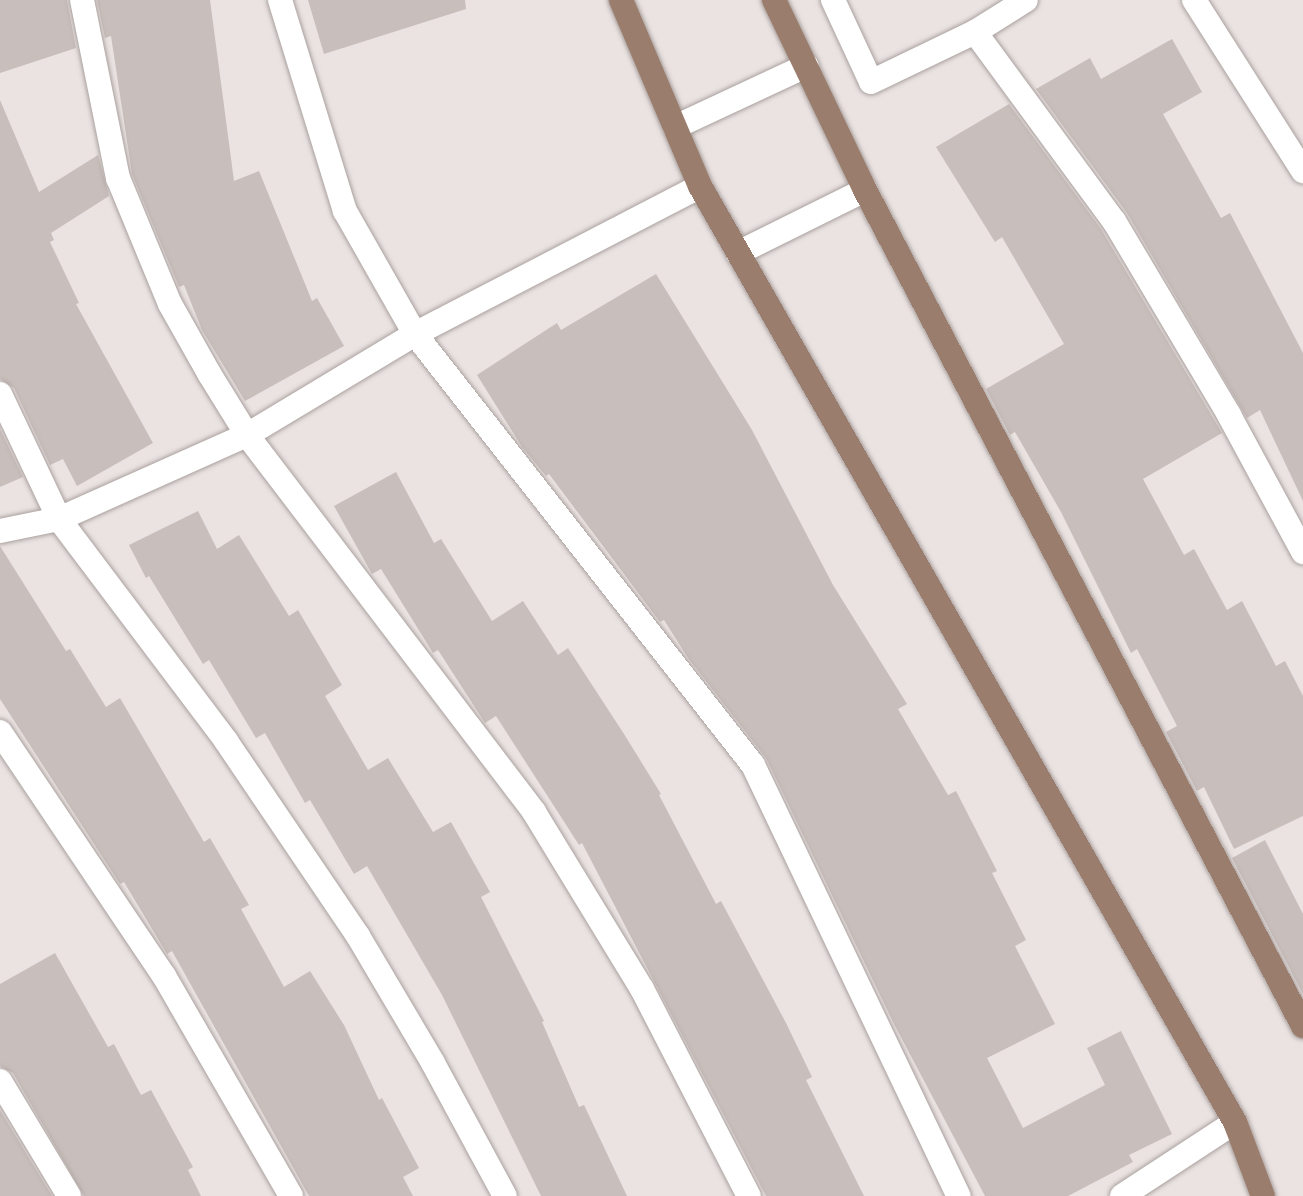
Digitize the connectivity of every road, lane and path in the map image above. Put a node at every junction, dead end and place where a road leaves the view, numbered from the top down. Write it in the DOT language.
graph roads {
  1 [pos="82,0"];
  2 [pos="280,0"];
  3 [pos="621,0"];
  4 [pos="774,0"];
  5 [pos="833,0"];
  6 [pos="1026,0"];
  7 [pos="1194,0"];
  8 [pos="975,32"];
  9 [pos="806,66"];
  10 [pos="675,127"];
  11 [pos="1303,171"];
  12 [pos="700,186"];
  13 [pos="865,190"];
  14 [pos="738,253"];
  15 [pos="415,334"];
  16 [pos="0,394"];
  17 [pos="247,435"];
  18 [pos="59,519"];
  19 [pos="0,531"];
  20 [pos="1303,552"];
  21 [pos="0,732"];
  22 [pos="1303,1026"];
  23 [pos="0,1081"];
  24 [pos="1235,1122"];
  25 [pos="69,1196"];
  26 [pos="291,1196"];
  27 [pos="505,1196"];
  28 [pos="749,1196"];
  29 [pos="959,1196"];
  30 [pos="1122,1196"];
  31 [pos="1263,1196"];
  1 -- 17 [label="street"];
  2 -- 15 [label="street"];
  3 -- 10 [label="main road"];
  4 -- 9 [label="main road"];
  5 -- 8 [label="street"];
  6 -- 8 [label="street"];
  7 -- 11 [label="street"];
  8 -- 20 [label="street"];
  9 -- 10 [label="street"];
  9 -- 13 [label="main road"];
  10 -- 12 [label="main road"];
  12 -- 14 [label="main road"];
  12 -- 15 [label="street"];
  13 -- 14 [label="street"];
  13 -- 22 [label="main road"];
  14 -- 24 [label="main road"];
  15 -- 17 [label="street"];
  15 -- 29 [label="street"];
  16 -- 18 [label="street"];
  17 -- 18 [label="street"];
  17 -- 28 [label="street"];
  18 -- 19 [label="street"];
  18 -- 27 [label="street"];
  21 -- 26 [label="street"];
  23 -- 25 [label="street"];
  24 -- 30 [label="street"];
  24 -- 31 [label="main road"];
}
